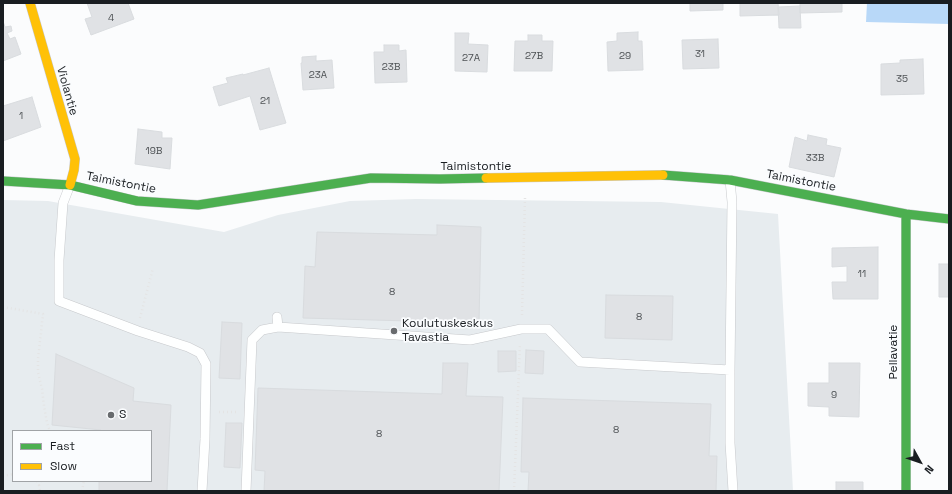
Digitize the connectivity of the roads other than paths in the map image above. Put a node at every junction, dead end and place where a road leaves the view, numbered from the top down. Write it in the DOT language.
graph roads {
  1 [pos="30,3"];
  2 [pos="730,180"];
  3 [pos="3,181"];
  4 [pos="70,186"];
  5 [pos="906,214"];
  6 [pos="949,219"];
  7 [pos="277,317"];
  8 [pos="278,327"];
  9 [pos="730,370"];
  10 [pos="202,491"];
  11 [pos="246,491"];
  12 [pos="733,491"];
  13 [pos="906,491"];
  1 -- 4 [label="street, Violantie"];
  2 -- 4 [label="street, Taimistontie"];
  2 -- 5 [label="street, Taimistontie"];
  2 -- 9 [label="lane"];
  3 -- 4 [label="street, Taimistontie"];
  4 -- 10 [label="lane"];
  5 -- 6 [label="street, Taimistontie"];
  5 -- 13 [label="street, Pellavatie"];
  7 -- 8 [label="lane"];
  8 -- 9 [label="lane"];
  8 -- 11 [label="lane"];
  9 -- 12 [label="lane"];
}
